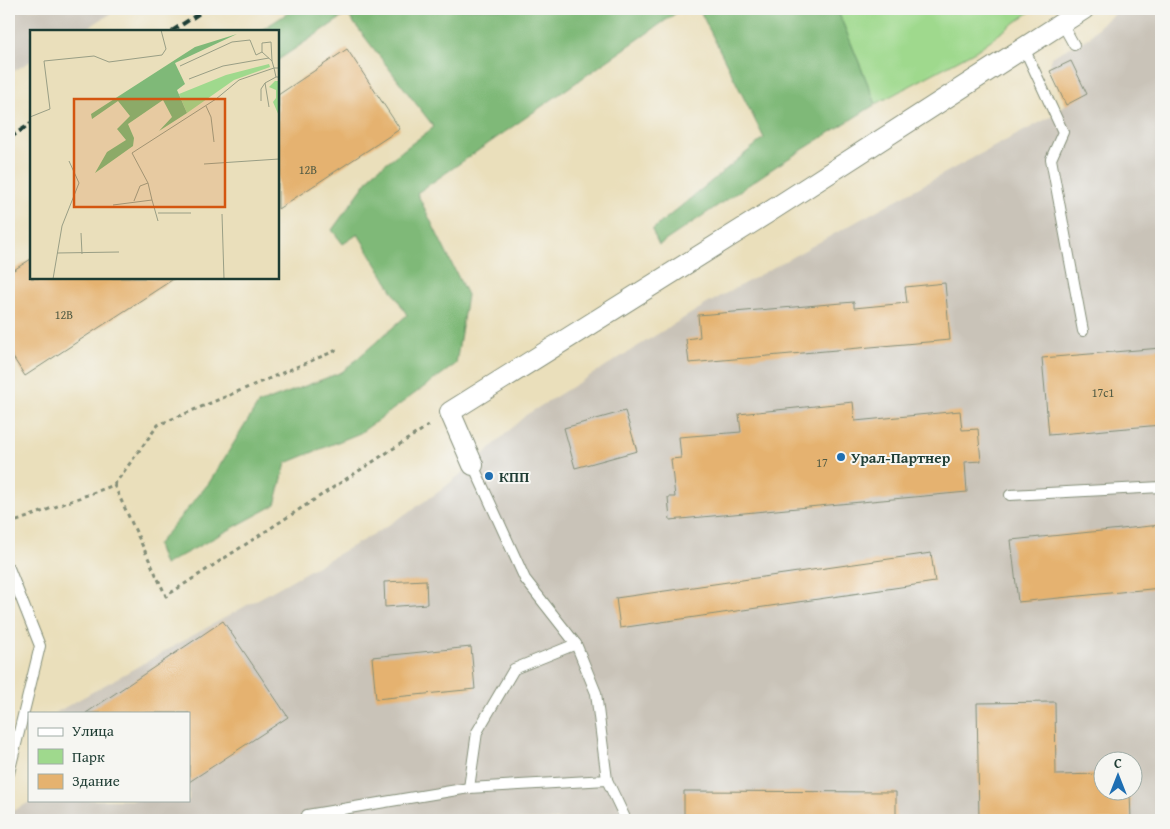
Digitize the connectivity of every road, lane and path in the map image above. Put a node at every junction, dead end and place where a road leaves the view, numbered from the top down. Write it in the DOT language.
graph roads {
  1 [pos="1084,9"];
  2 [pos="1062,23"];
  3 [pos="1074,45"];
  4 [pos="1024,48"];
  5 [pos="1083,330"];
  6 [pos="337,350"];
  7 [pos="450,412"];
  8 [pos="473,464"];
  9 [pos="114,485"];
  10 [pos="1161,486"];
  11 [pos="1010,495"];
  12 [pos="9,524"];
  13 [pos="9,568"];
  14 [pos="576,644"];
  15 [pos="9,773"];
  16 [pos="607,780"];
  17 [pos="468,788"];
  18 [pos="307,816"];
  19 [pos="626,820"];
  1 -- 2 [label="street"];
  2 -- 3 [label="lane"];
  2 -- 4 [label="street"];
  4 -- 5 [label="lane"];
  4 -- 7 [label="street"];
  6 -- 9 [label="path"];
  7 -- 8 [label="street"];
  7 -- 9 [label="path"];
  8 -- 14 [label="lane"];
  9 -- 12 [label="path"];
  10 -- 11 [label="lane"];
  13 -- 15 [label="lane"];
  14 -- 16 [label="lane"];
  14 -- 17 [label="lane"];
  16 -- 17 [label="lane"];
  16 -- 19 [label="lane"];
  17 -- 18 [label="lane"];
}
